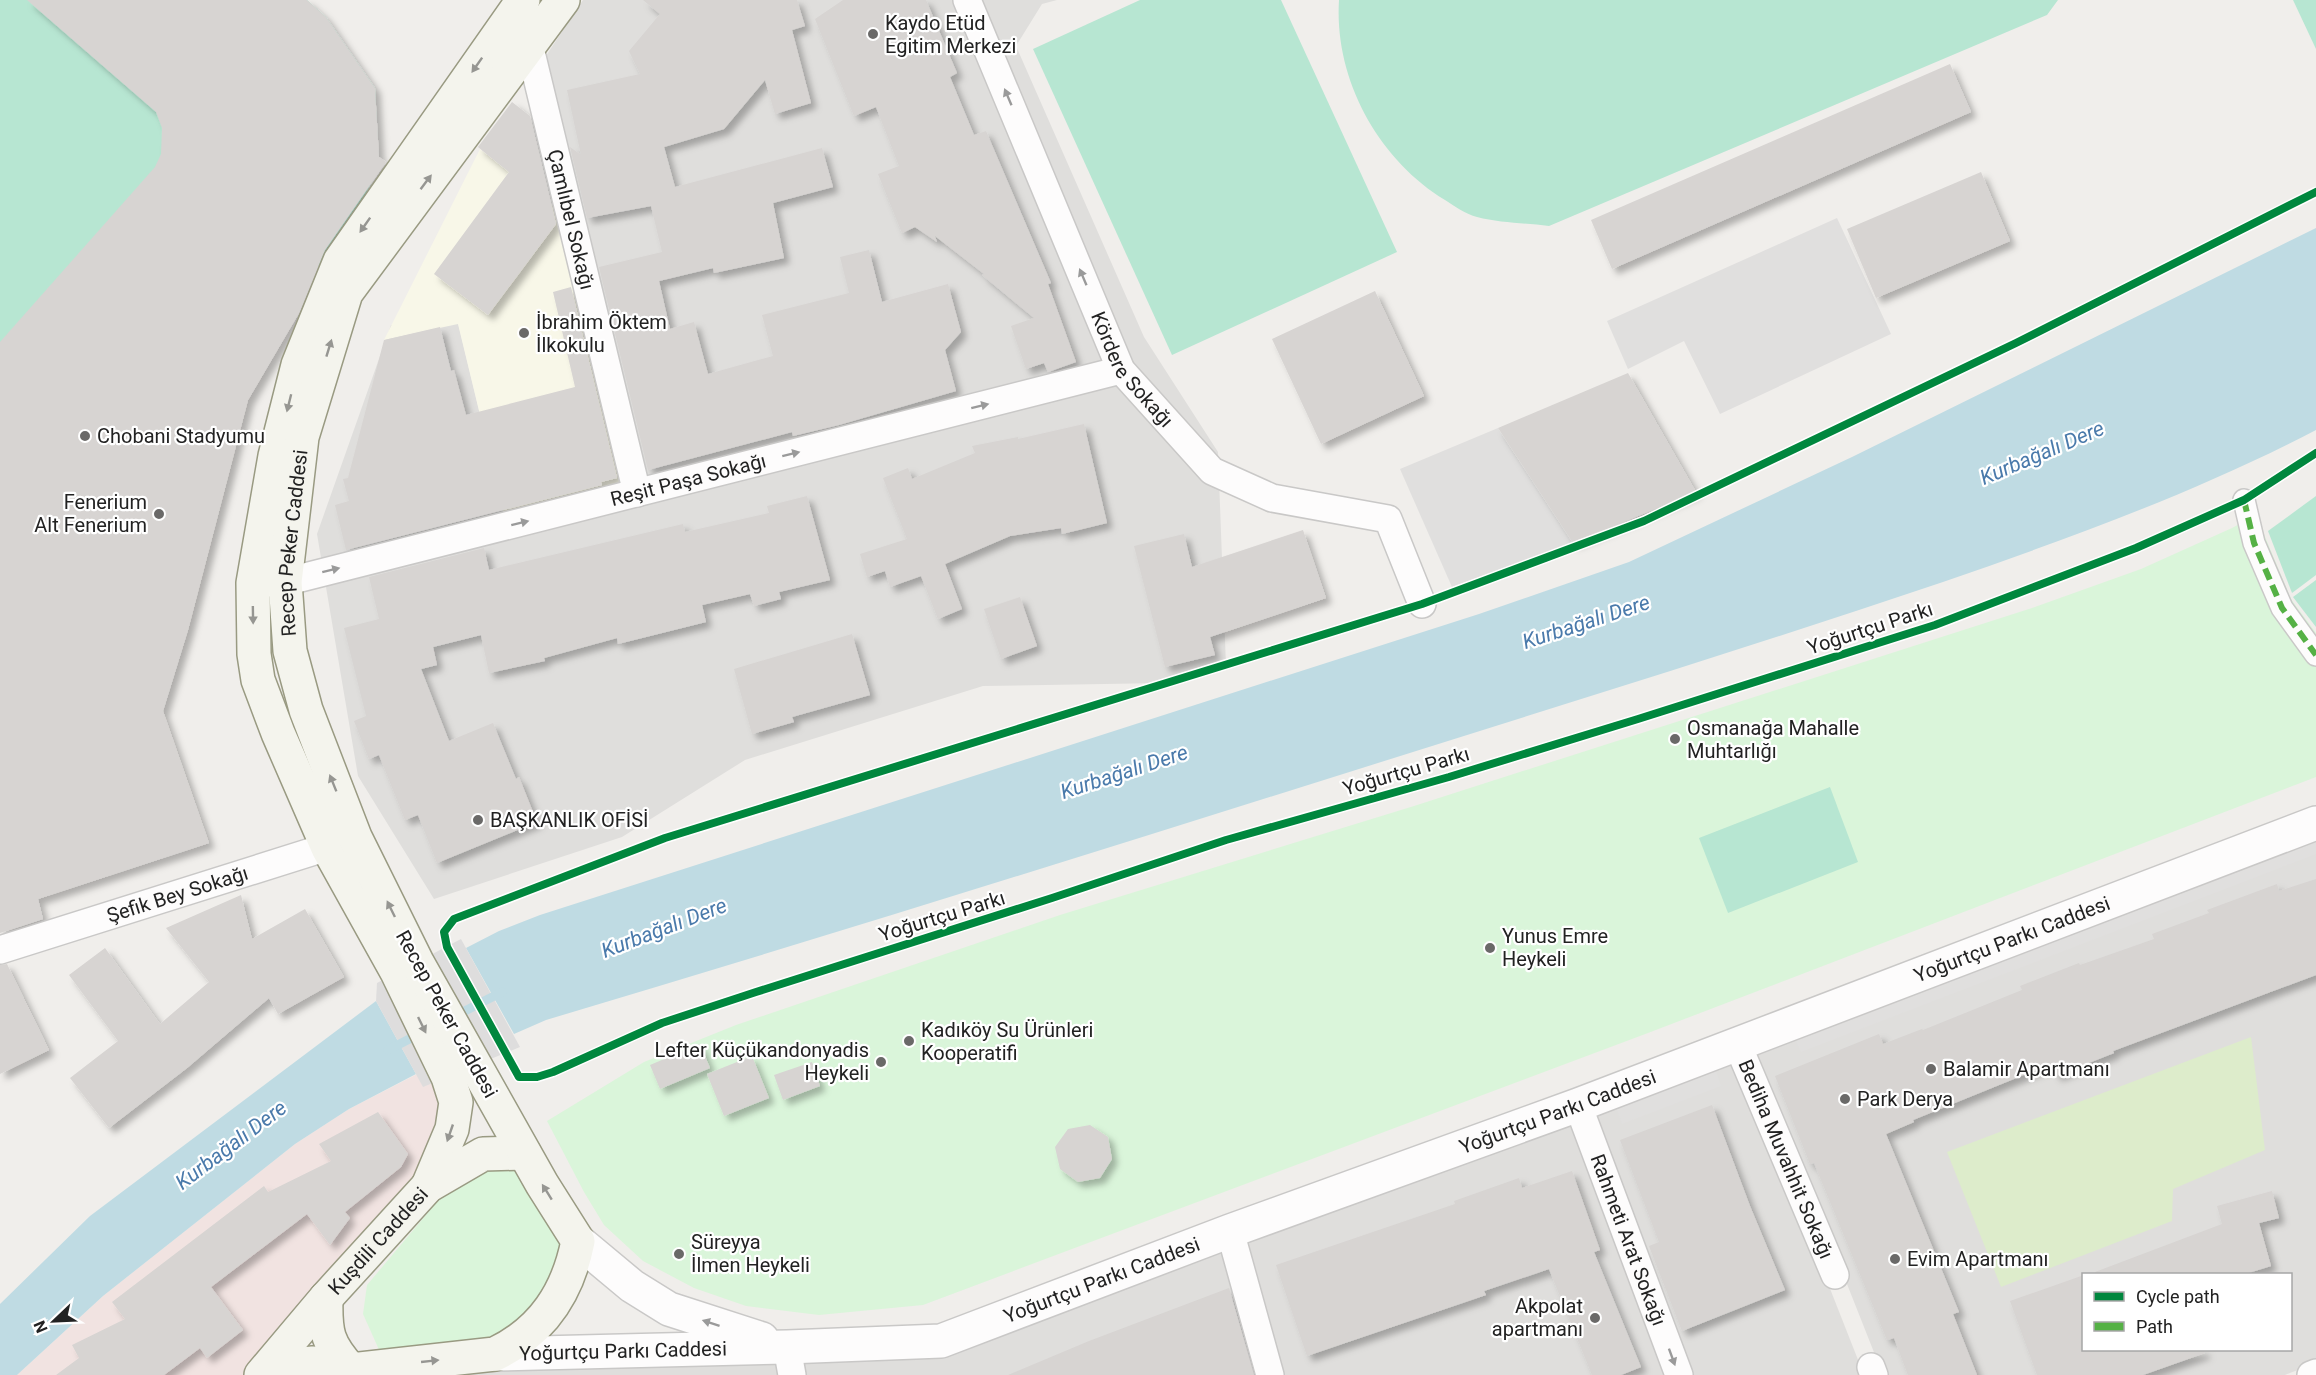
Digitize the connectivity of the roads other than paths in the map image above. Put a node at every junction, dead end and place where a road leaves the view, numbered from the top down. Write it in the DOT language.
graph roads {
  1 [pos="562,0"];
  2 [pos="967,0"];
  3 [pos="519,23"];
  4 [pos="1121,370"];
  5 [pos="637,493"];
  6 [pos="2244,500"];
  7 [pos="269,583"];
  8 [pos="1422,604"];
  9 [pos="2316,655"];
  10 [pos="2316,823"];
  11 [pos="341,842"];
  12 [pos="0,951"];
  13 [pos="1737,1043"];
  14 [pos="461,1071"];
  15 [pos="1578,1105"];
  16 [pos="524,1153"];
  17 [pos="428,1186"];
  18 [pos="1230,1231"];
  19 [pos="578,1241"];
  20 [pos="1835,1275"];
  21 [pos="326,1298"];
  22 [pos="495,1354"];
  23 [pos="789,1361"];
  24 [pos="352,1372"];
  25 [pos="2316,1373"];
  26 [pos="261,1375"];
  27 [pos="270,1375"];
  28 [pos="1270,1375"];
  29 [pos="1679,1375"];
  30 [pos="2311,1375"];
  1 -- 3 [label="main road, Recep Peker Caddesi"];
  4 -- 2 [label="street, Kördere Sokağı, one-way"];
  3 -- 5 [label="street, Çamlıbel Sokağı"];
  3 -- 7 [label="main road, Recep Peker Caddesi"];
  5 -- 4 [label="street, Reşit Paşa Sokağı, one-way"];
  4 -- 8 [label="street, Kördere Sokağı"];
  7 -- 5 [label="street, Reşit Paşa Sokağı, one-way"];
  6 -- 9 [label="street"];
  7 -- 11 [label="main road, Recep Peker Caddesi"];
  10 -- 13 [label="street, Yoğurtçu Parkı Caddesi"];
  11 -- 12 [label="street, Şefik Bey Sokağı"];
  11 -- 14 [label="main road, Recep Peker Caddesi"];
  13 -- 15 [label="street, Yoğurtçu Parkı Caddesi"];
  13 -- 20 [label="street, Bediha Muvahhit Sokağı"];
  14 -- 16 [label="main road, Recep Peker Caddesi"];
  14 -- 17 [label="main road, Recep Peker Caddesi, one-way"];
  15 -- 18 [label="street, Yoğurtçu Parkı Caddesi"];
  15 -- 29 [label="street, Rahmeti Arat Sokağı, one-way"];
  16 -- 17 [label="main road, Kuşdili Caddesi"];
  19 -- 16 [label="main road, Recep Peker Caddesi, one-way"];
  17 -- 21 [label="main road, Kuşdili Caddesi"];
  18 -- 23 [label="street, Yoğurtçu Parkı Caddesi"];
  18 -- 28 [label="street"];
  19 -- 22 [label="main road, Yoğurtçu Parkı Caddesi"];
  23 -- 19 [label="street, Yoğurtçu Parkı Caddesi, one-way"];
  21 -- 24 [label="main road"];
  21 -- 26 [label="main road, Kuşdili Caddesi"];
  22 -- 23 [label="street, Yoğurtçu Parkı Caddesi"];
  24 -- 22 [label="main road, Yoğurtçu Parkı Caddesi, one-way"];
  24 -- 27 [label="main road"];
  25 -- 30 [label="street"];
}
